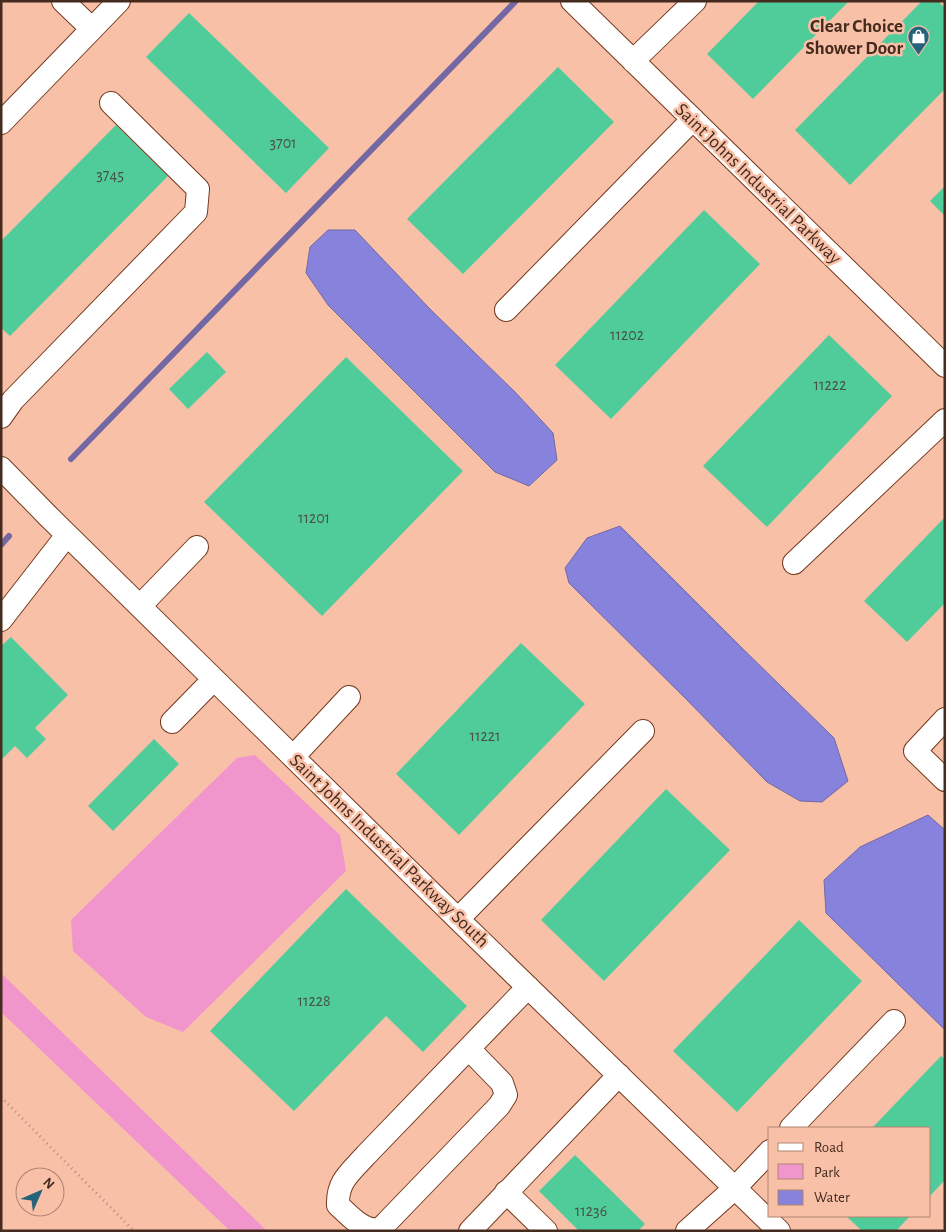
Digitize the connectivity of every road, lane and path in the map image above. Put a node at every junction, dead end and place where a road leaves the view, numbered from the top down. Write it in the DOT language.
graph roads {
  1 [pos="63,1"];
  2 [pos="119,1"];
  3 [pos="572,1"];
  4 [pos="695,1"];
  5 [pos="92,29"];
  6 [pos="633,61"];
  7 [pos="111,103"];
  8 [pos="693,119"];
  9 [pos="1,123"];
  10 [pos="506,310"];
  11 [pos="941,356"];
  12 [pos="1,417"];
  13 [pos="945,420"];
  14 [pos="1,468"];
  15 [pos="67,535"];
  16 [pos="197,546"];
  17 [pos="794,563"];
  18 [pos="140,606"];
  19 [pos="1,620"];
  20 [pos="214,679"];
  21 [pos="349,697"];
  22 [pos="945,719"];
  23 [pos="172,722"];
  24 [pos="643,731"];
  25 [pos="293,757"];
  26 [pos="945,780"];
  27 [pos="458,918"];
  28 [pos="528,987"];
  29 [pos="894,1021"];
  30 [pos="469,1049"];
  31 [pos="618,1075"];
  32 [pos="1,1097"];
  33 [pos="792,1127"];
  34 [pos="768,1153"];
  35 [pos="735,1188"];
  36 [pos="506,1192"];
  37 [pos="134,1231"];
  38 [pos="470,1231"];
  39 [pos="546,1231"];
  40 [pos="687,1231"];
  41 [pos="779,1231"];
  1 -- 5 [label="street"];
  2 -- 5 [label="street"];
  3 -- 6 [label="street, Saint Johns Industrial Parkway"];
  4 -- 6 [label="street"];
  5 -- 9 [label="street"];
  6 -- 8 [label="street, Saint Johns Industrial Parkway"];
  7 -- 12 [label="street"];
  8 -- 10 [label="street"];
  8 -- 11 [label="street, Saint Johns Industrial Parkway"];
  13 -- 17 [label="street"];
  14 -- 15 [label="street, Saint Johns Industrial Parkway South"];
  15 -- 18 [label="street, Saint Johns Industrial Parkway South"];
  15 -- 19 [label="street"];
  16 -- 18 [label="street"];
  18 -- 20 [label="street, Saint Johns Industrial Parkway South"];
  20 -- 23 [label="street"];
  20 -- 25 [label="street, Saint Johns Industrial Parkway South"];
  21 -- 25 [label="street"];
  22 -- 26 [label="street"];
  24 -- 27 [label="street"];
  25 -- 27 [label="street, Saint Johns Industrial Parkway South"];
  27 -- 28 [label="street, Saint Johns Industrial Parkway South"];
  28 -- 30 [label="street"];
  28 -- 31 [label="street, Saint Johns Industrial Parkway South"];
  29 -- 33 [label="street"];
  30 -- 30 [label="street"];
  31 -- 35 [label="street, Saint Johns Industrial Parkway South"];
  31 -- 36 [label="street"];
  32 -- 37 [label="path"];
  34 -- 35 [label="street"];
  35 -- 40 [label="street"];
  35 -- 41 [label="street, Saint Johns Industrial Parkway South"];
  36 -- 38 [label="street"];
  36 -- 39 [label="street"];
}
